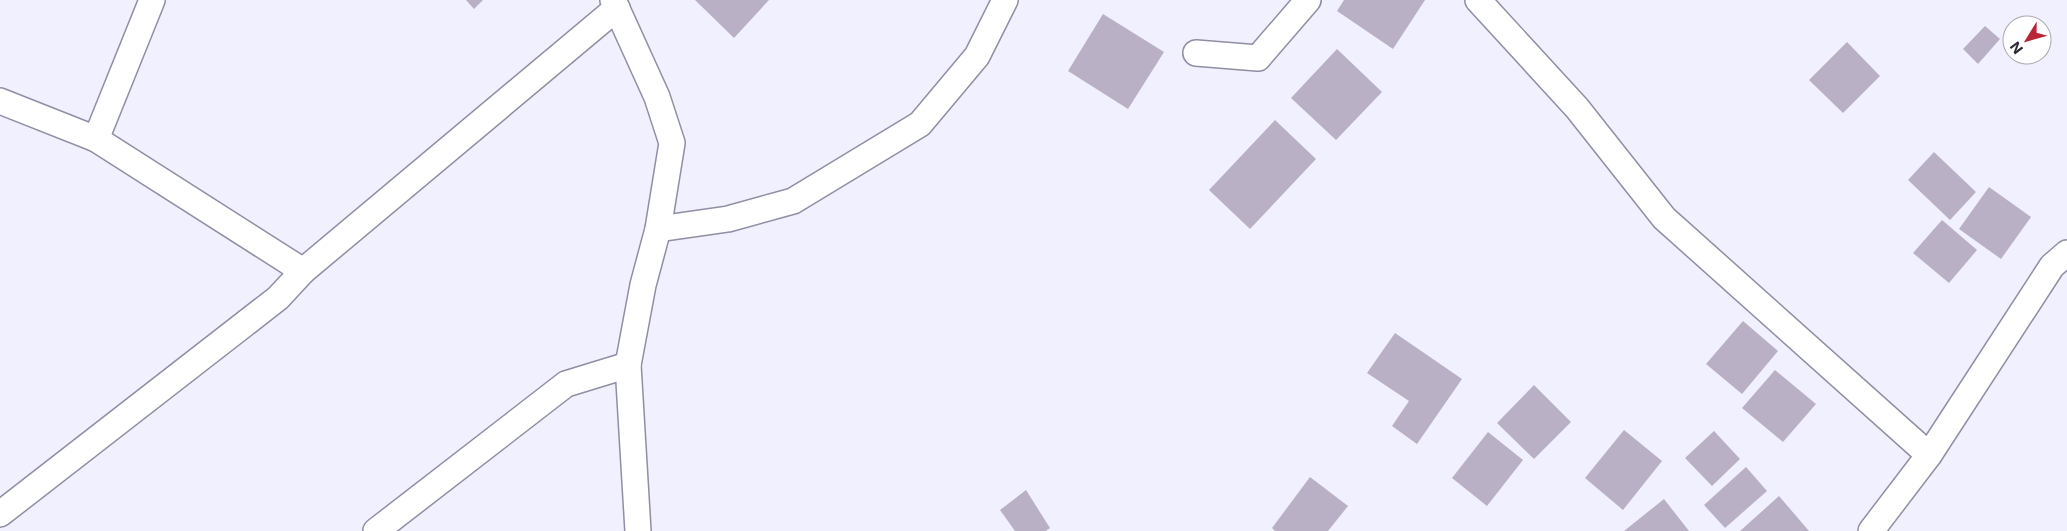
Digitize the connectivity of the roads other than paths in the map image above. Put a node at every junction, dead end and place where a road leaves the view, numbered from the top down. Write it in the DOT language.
graph roads {
  1 [pos="152,0"];
  2 [pos="1005,0"];
  3 [pos="1308,0"];
  4 [pos="1478,0"];
  5 [pos="615,4"];
  6 [pos="1196,53"];
  7 [pos="0,101"];
  8 [pos="96,139"];
  9 [pos="658,229"];
  10 [pos="2067,253"];
  11 [pos="303,271"];
  12 [pos="628,365"];
  13 [pos="1929,455"];
  14 [pos="0,514"];
  15 [pos="376,531"];
  16 [pos="638,531"];
  17 [pos="1871,531"];
  1 -- 8 [label="street"];
  2 -- 9 [label="street"];
  3 -- 6 [label="street"];
  4 -- 13 [label="street"];
  5 -- 9 [label="street"];
  5 -- 11 [label="street"];
  7 -- 8 [label="street"];
  8 -- 11 [label="street"];
  9 -- 12 [label="street"];
  10 -- 13 [label="street"];
  11 -- 14 [label="street"];
  12 -- 15 [label="street"];
  12 -- 16 [label="street"];
  13 -- 17 [label="street"];
}
